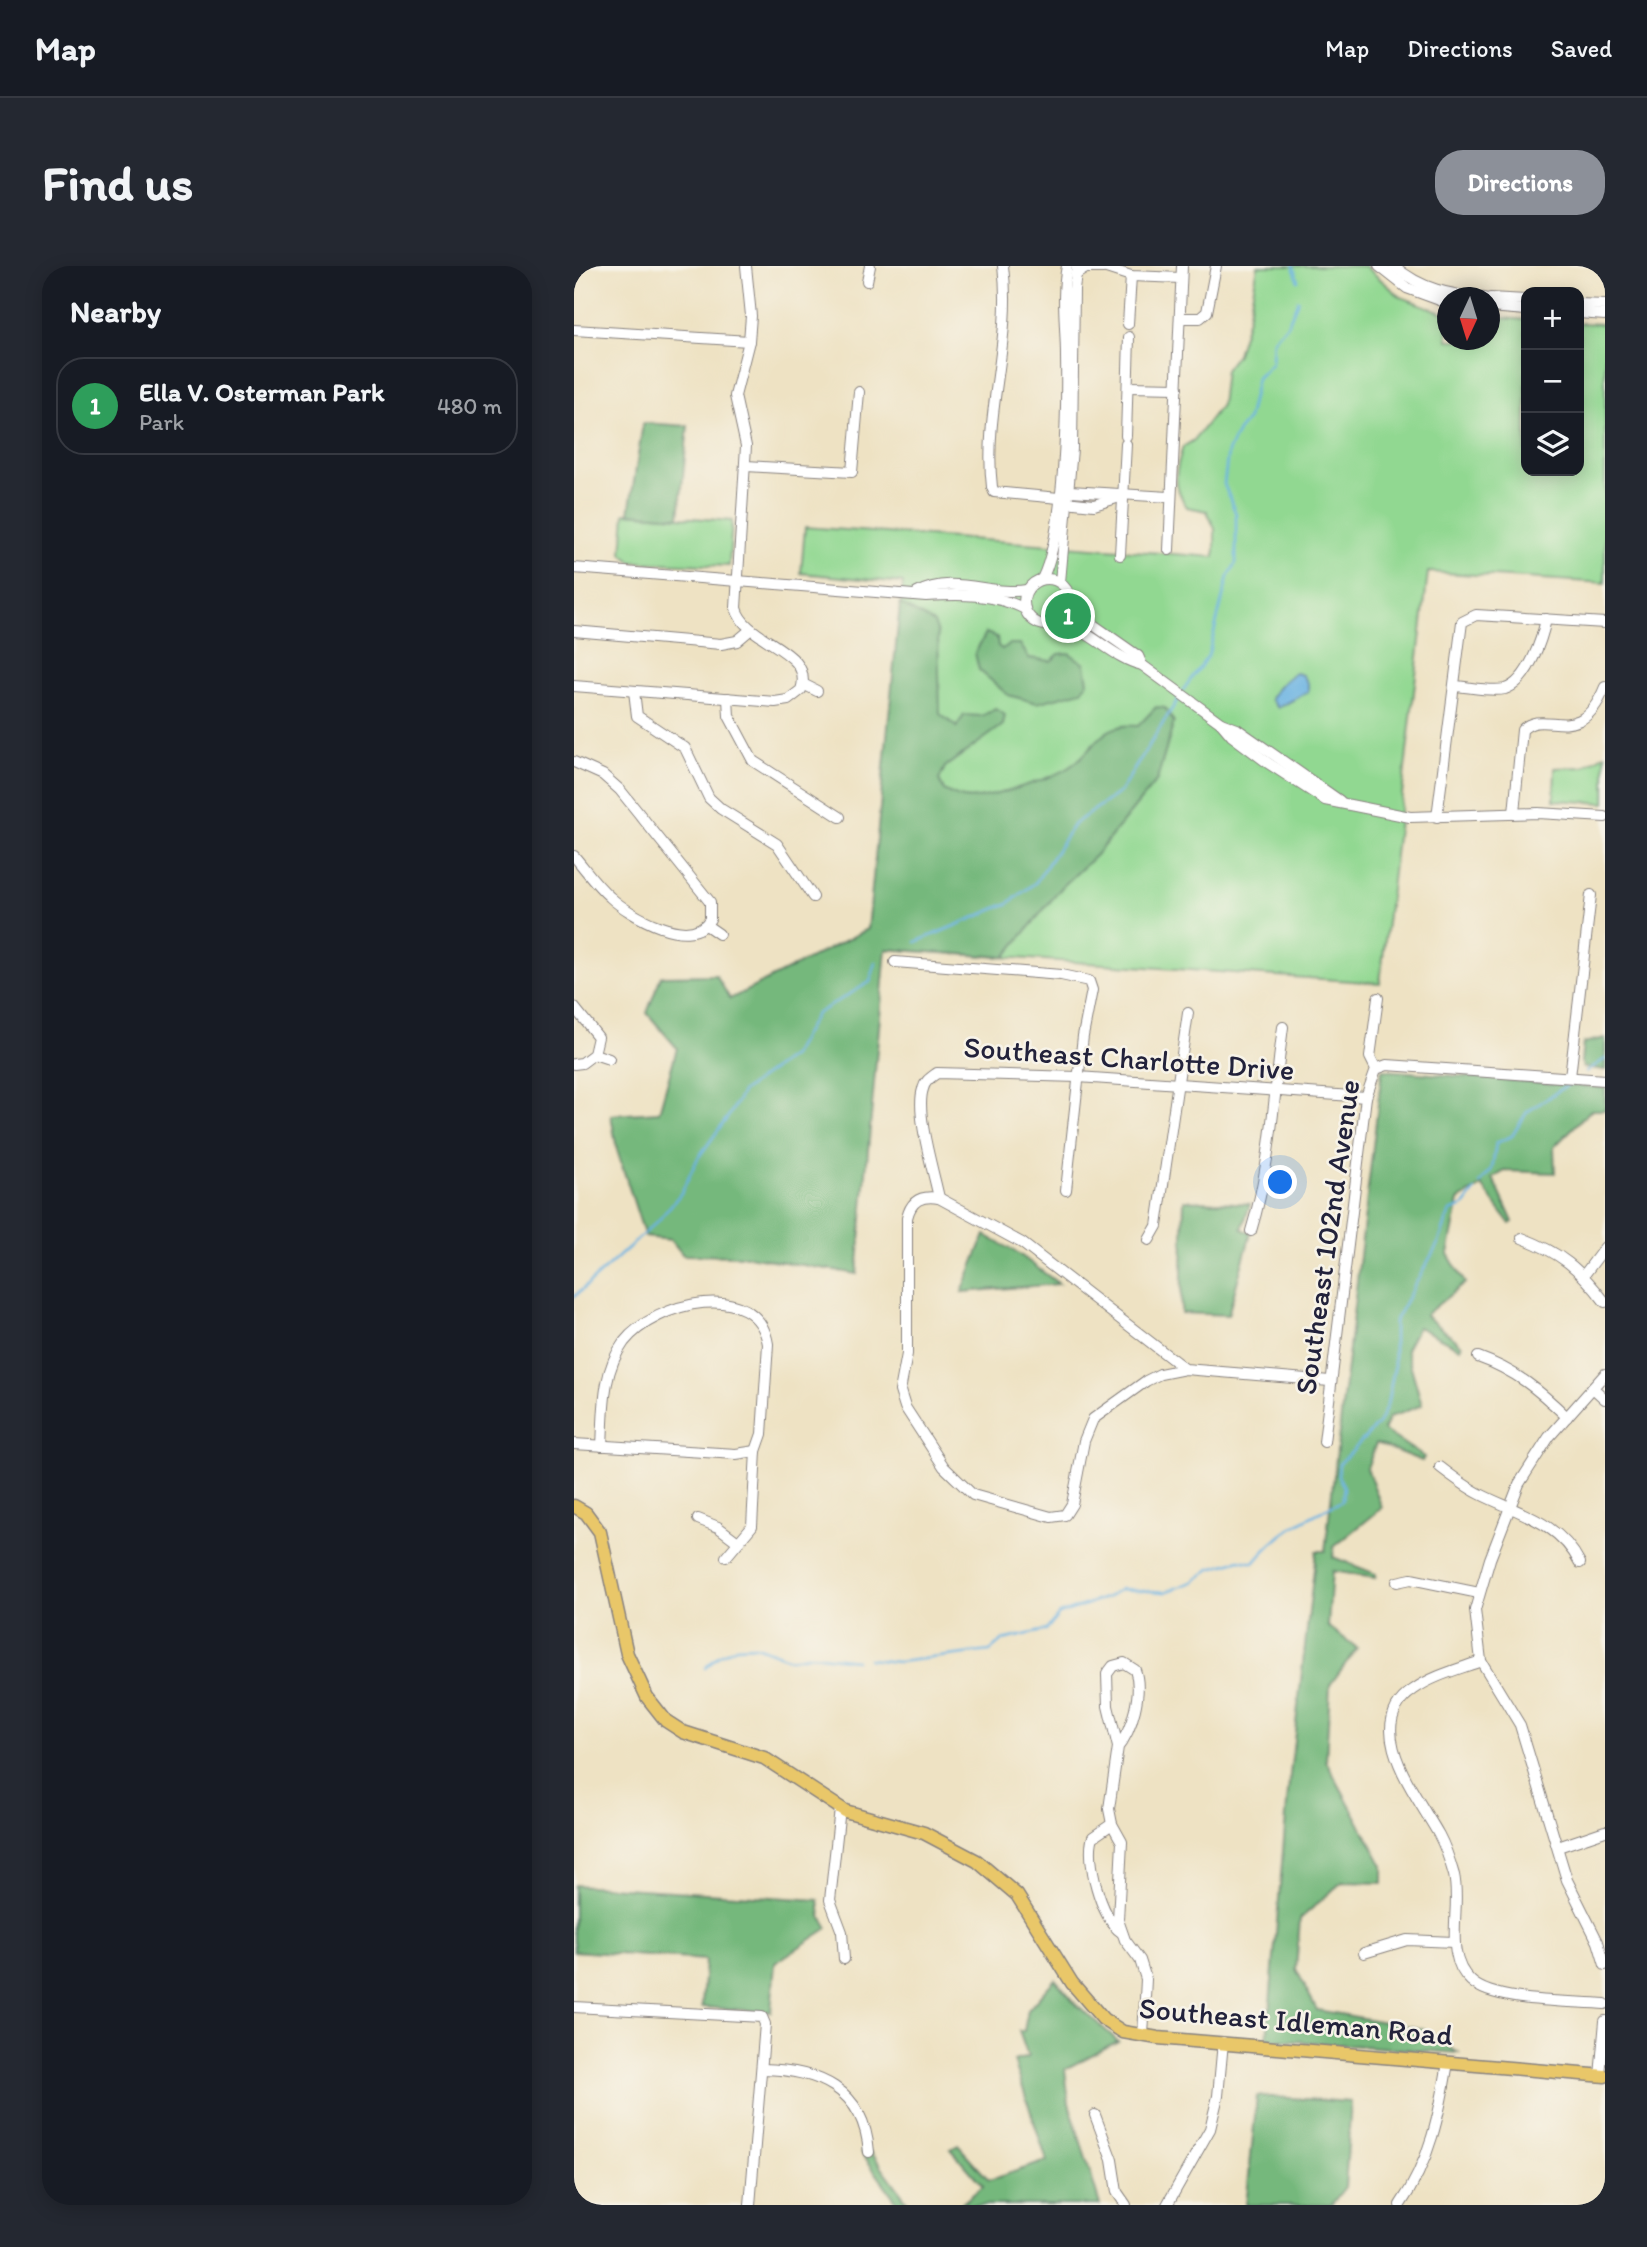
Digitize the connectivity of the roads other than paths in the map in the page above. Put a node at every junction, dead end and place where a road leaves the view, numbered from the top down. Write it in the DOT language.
graph roads {
  1 [pos="746,266"];
  2 [pos="870,266"];
  3 [pos="1003,266"];
  4 [pos="1067,266"];
  5 [pos="1182,266"];
  6 [pos="1216,266"];
  7 [pos="1379,266"];
  8 [pos="1394,266"];
  9 [pos="1102,267"];
  10 [pos="1076,271"];
  11 [pos="1131,276"];
  12 [pos="1181,278"];
  13 [pos="867,281"];
  14 [pos="1437,291"];
  15 [pos="1437,299"];
  16 [pos="1500,299"];
  17 [pos="1521,300"];
  18 [pos="1584,304"];
  19 [pos="1605,306"];
  20 [pos="1500,308"];
  21 [pos="1521,310"];
  22 [pos="1584,313"];
  23 [pos="1605,315"];
  24 [pos="1182,318"];
  25 [pos="1128,324"];
  26 [pos="574,330"];
  27 [pos="1129,337"];
  28 [pos="749,341"];
  29 [pos="1129,387"];
  30 [pos="1177,388"];
  31 [pos="859,392"];
  32 [pos="746,466"];
  33 [pos="1070,491"];
  34 [pos="1123,496"];
  35 [pos="1169,497"];
  36 [pos="1059,498"];
  37 [pos="1069,505"];
  38 [pos="1169,550"];
  39 [pos="1120,555"];
  40 [pos="574,568"];
  41 [pos="1042,579"];
  42 [pos="737,580"];
  43 [pos="1060,582"];
  44 [pos="1027,590"];
  45 [pos="917,593"];
  46 [pos="1070,605"];
  47 [pos="1024,609"];
  48 [pos="1546,619"];
  49 [pos="1059,622"];
  50 [pos="1605,623"];
  51 [pos="750,630"];
  52 [pos="574,631"];
  53 [pos="1142,665"];
  54 [pos="803,684"];
  55 [pos="574,686"];
  56 [pos="1455,686"];
  57 [pos="1605,687"];
  58 [pos="634,691"];
  59 [pos="817,691"];
  60 [pos="728,698"];
  61 [pos="574,762"];
  62 [pos="1514,813"];
  63 [pos="840,817"];
  64 [pos="1437,817"];
  65 [pos="1605,817"];
  66 [pos="574,856"];
  67 [pos="1591,895"];
  68 [pos="813,897"];
  69 [pos="706,925"];
  70 [pos="719,934"];
  71 [pos="895,962"];
  72 [pos="1378,998"];
  73 [pos="574,1007"];
  74 [pos="1188,1013"];
  75 [pos="1283,1027"];
  76 [pos="594,1054"];
  77 [pos="609,1059"];
  78 [pos="574,1064"];
  79 [pos="1376,1069"];
  80 [pos="1078,1077"];
  81 [pos="1570,1077"];
  82 [pos="1605,1080"];
  83 [pos="1178,1085"];
  84 [pos="1274,1092"];
  85 [pos="1366,1097"];
  86 [pos="1066,1190"];
  87 [pos="939,1198"];
  88 [pos="1251,1231"];
  89 [pos="1522,1238"];
  90 [pos="1149,1240"];
  91 [pos="1605,1247"];
  92 [pos="1584,1275"];
  93 [pos="1605,1301"];
  94 [pos="1478,1357"];
  95 [pos="1185,1369"];
  96 [pos="1605,1374"];
  97 [pos="1330,1381"];
  98 [pos="1593,1388"];
  99 [pos="1605,1399"];
  100 [pos="1567,1416"];
  101 [pos="1324,1442"];
  102 [pos="574,1444"];
  103 [pos="602,1446"];
  104 [pos="756,1451"];
  105 [pos="1440,1467"];
  106 [pos="574,1506"];
  107 [pos="1511,1506"];
  108 [pos="698,1519"];
  109 [pos="738,1542"];
  110 [pos="726,1557"];
  111 [pos="1580,1563"];
  112 [pos="1397,1582"];
  113 [pos="1479,1593"];
  114 [pos="1481,1661"];
  115 [pos="1118,1748"];
  116 [pos="840,1808"];
  117 [pos="1112,1824"];
  118 [pos="1605,1831"];
  119 [pos="1558,1847"];
  120 [pos="1121,1932"];
  121 [pos="1454,1942"];
  122 [pos="1364,1954"];
  123 [pos="844,1959"];
  124 [pos="1605,1965"];
  125 [pos="1605,2004"];
  126 [pos="574,2007"];
  127 [pos="1605,2021"];
  128 [pos="1143,2036"];
  129 [pos="1223,2042"];
  130 [pos="1448,2062"];
  131 [pos="762,2069"];
  132 [pos="1602,2076"];
  133 [pos="1095,2115"];
  134 [pos="869,2152"];
  135 [pos="750,2205"];
  136 [pos="1126,2205"];
  137 [pos="1167,2205"];
  138 [pos="1401,2205"];
  1 -- 28 [label="street"];
  2 -- 13 [label="street"];
  3 -- 36 [label="street"];
  4 -- 36 [label="street"];
  5 -- 12 [label="street"];
  6 -- 24 [label="street"];
  7 -- 15 [label="street"];
  8 -- 14 [label="street"];
  9 -- 10 [label="street"];
  9 -- 11 [label="street"];
  10 -- 33 [label="street"];
  11 -- 12 [label="street"];
  11 -- 25 [label="street"];
  12 -- 24 [label="street"];
  16 -- 17 [label="street"];
  18 -- 19 [label="street"];
  20 -- 21 [label="street"];
  22 -- 23 [label="street"];
  24 -- 30 [label="street"];
  26 -- 28 [label="street"];
  27 -- 29 [label="street"];
  28 -- 32 [label="street"];
  29 -- 30 [label="street"];
  29 -- 34 [label="street"];
  30 -- 35 [label="street"];
  31 -- 32 [label="street"];
  32 -- 42 [label="street"];
  33 -- 34 [label="street"];
  33 -- 36 [label="street"];
  33 -- 37 [label="street"];
  34 -- 35 [label="street"];
  34 -- 37 [label="street"];
  34 -- 39 [label="street"];
  35 -- 38 [label="street"];
  36 -- 37 [label="street"];
  36 -- 41 [label="street"];
  37 -- 43 [label="street"];
  40 -- 42 [label="street"];
  41 -- 43 [label="street"];
  41 -- 44 [label="street"];
  42 -- 45 [label="street"];
  42 -- 51 [label="street"];
  43 -- 46 [label="street"];
  44 -- 45 [label="street"];
  44 -- 47 [label="street"];
  45 -- 47 [label="street"];
  46 -- 49 [label="street"];
  46 -- 53 [label="street"];
  47 -- 49 [label="street"];
  48 -- 50 [label="street"];
  48 -- 56 [label="street"];
  48 -- 56 [label="street"];
  49 -- 53 [label="street"];
  51 -- 52 [label="street"];
  51 -- 54 [label="street"];
  53 -- 64 [label="street"];
  54 -- 59 [label="street"];
  54 -- 60 [label="street"];
  55 -- 58 [label="street"];
  56 -- 64 [label="street"];
  57 -- 62 [label="street"];
  58 -- 60 [label="street"];
  58 -- 68 [label="street"];
  60 -- 63 [label="street"];
  61 -- 69 [label="street"];
  62 -- 64 [label="street"];
  62 -- 65 [label="street"];
  66 -- 69 [label="street"];
  67 -- 81 [label="street"];
  69 -- 70 [label="street"];
  71 -- 80 [label="street"];
  72 -- 79 [label="street, Southeast 102nd Avenue"];
  73 -- 76 [label="street"];
  74 -- 83 [label="street"];
  75 -- 84 [label="street"];
  76 -- 77 [label="street"];
  76 -- 78 [label="street"];
  79 -- 81 [label="street"];
  79 -- 85 [label="street, Southeast 102nd Avenue"];
  80 -- 83 [label="street, Southeast Charlotte Drive"];
  80 -- 86 [label="street"];
  80 -- 87 [label="street, Southeast Charlotte Drive"];
  81 -- 82 [label="street"];
  83 -- 84 [label="street, Southeast Charlotte Drive"];
  83 -- 90 [label="street"];
  84 -- 85 [label="street, Southeast Charlotte Drive"];
  84 -- 88 [label="street"];
  85 -- 97 [label="street, Southeast 102nd Avenue"];
  87 -- 95 [label="street"];
  87 -- 95 [label="street"];
  89 -- 92 [label="street"];
  91 -- 92 [label="street"];
  92 -- 93 [label="street"];
  94 -- 100 [label="street"];
  95 -- 97 [label="street"];
  96 -- 98 [label="street"];
  97 -- 101 [label="street, Southeast 102nd Avenue"];
  98 -- 99 [label="street"];
  98 -- 100 [label="street"];
  100 -- 107 [label="street"];
  102 -- 103 [label="street"];
  103 -- 104 [label="street"];
  103 -- 104 [label="street"];
  104 -- 109 [label="street"];
  105 -- 107 [label="street"];
  106 -- 116 [label="main road, Southeast Idleman Road"];
  107 -- 111 [label="street"];
  107 -- 113 [label="street"];
  108 -- 109 [label="street"];
  109 -- 110 [label="street"];
  112 -- 113 [label="street"];
  113 -- 114 [label="street"];
  114 -- 119 [label="street"];
  114 -- 121 [label="street"];
  115 -- 115 [label="street"];
  115 -- 117 [label="street"];
  116 -- 123 [label="street"];
  116 -- 128 [label="main road, Southeast Idleman Road"];
  117 -- 120 [label="street"];
  117 -- 120 [label="street"];
  118 -- 119 [label="street"];
  119 -- 124 [label="street"];
  120 -- 128 [label="street"];
  121 -- 122 [label="street"];
  121 -- 125 [label="street"];
  126 -- 131 [label="street"];
  127 -- 132 [label="street"];
  128 -- 129 [label="main road, Southeast Idleman Road"];
  129 -- 130 [label="main road, Southeast Idleman Road"];
  129 -- 137 [label="street"];
  130 -- 132 [label="main road, Southeast Idleman Road"];
  130 -- 138 [label="street"];
  131 -- 134 [label="street"];
  131 -- 135 [label="street"];
  133 -- 136 [label="street"];
}
